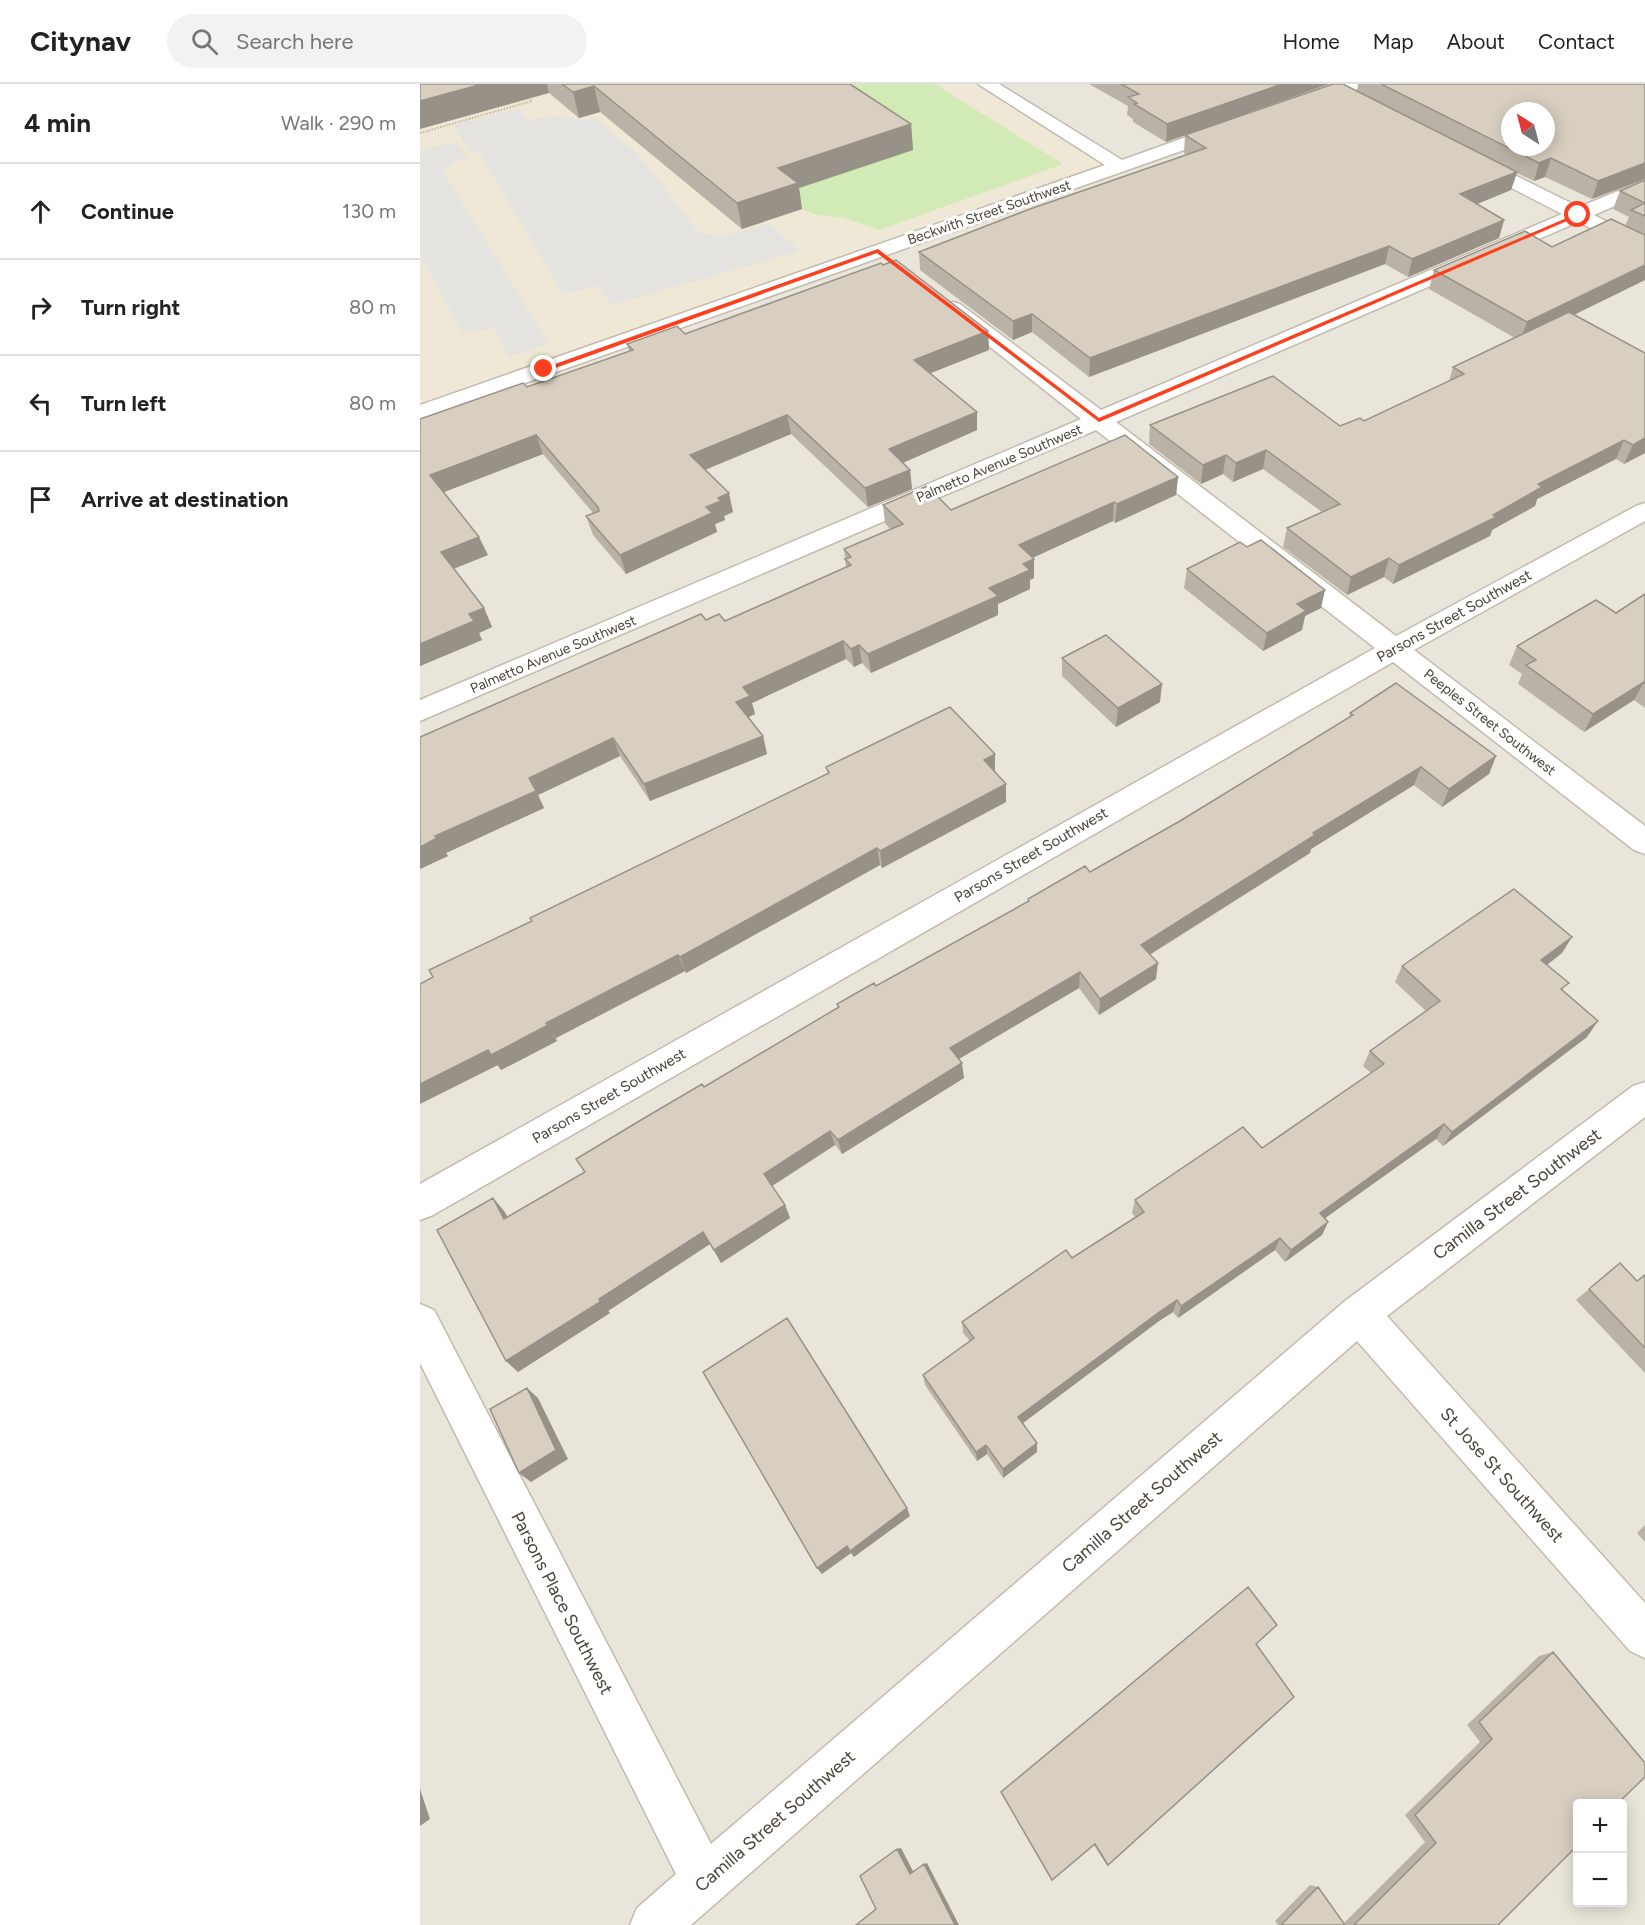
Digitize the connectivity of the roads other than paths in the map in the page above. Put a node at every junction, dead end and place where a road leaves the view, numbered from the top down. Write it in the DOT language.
graph roads {
  1 [pos="987,84"];
  2 [pos="1350,92"];
  3 [pos="1293,106"];
  4 [pos="1250,121"];
  5 [pos="1462,155"];
  6 [pos="1119,166"];
  7 [pos="1645,186"];
  8 [pos="1578,215"];
  9 [pos="1645,249"];
  10 [pos="878,250"];
  11 [pos="906,272"];
  12 [pos="933,293"];
  13 [pos="420,412"];
  14 [pos="1099,420"];
  15 [pos="1645,511"];
  16 [pos="1394,649"];
  17 [pos="420,711"];
  18 [pos="1645,842"];
  19 [pos="1645,1097"];
  20 [pos="420,1203"];
  21 [pos="1359,1314"];
  22 [pos="420,1323"];
  23 [pos="1645,1636"];
  24 [pos="705,1882"];
  25 [pos="654,1925"];
  1 -- 6 [label="street"];
  2 -- 3 [label="street"];
  4 -- 6 [label="street, Beckwith Street Southwest"];
  5 -- 8 [label="street"];
  6 -- 10 [label="street, Beckwith Street Southwest"];
  7 -- 8 [label="street, Palmetto Avenue Southwest"];
  8 -- 9 [label="street"];
  8 -- 14 [label="street, Palmetto Avenue Southwest"];
  10 -- 11 [label="street"];
  10 -- 13 [label="street, Beckwith Street Southwest"];
  12 -- 14 [label="street, Peeples Street Southwest"];
  14 -- 16 [label="street, Peeples Street Southwest"];
  14 -- 17 [label="street, Palmetto Avenue Southwest"];
  15 -- 16 [label="street, Parsons Street Southwest"];
  16 -- 18 [label="street, Peeples Street Southwest"];
  16 -- 20 [label="street, Parsons Street Southwest"];
  19 -- 21 [label="street, Camilla Street Southwest"];
  21 -- 23 [label="street, St Jose St Southwest"];
  21 -- 24 [label="street, Camilla Street Southwest"];
  22 -- 24 [label="street, Parsons Place Southwest"];
  24 -- 25 [label="street, Camilla Street Southwest"];
}
